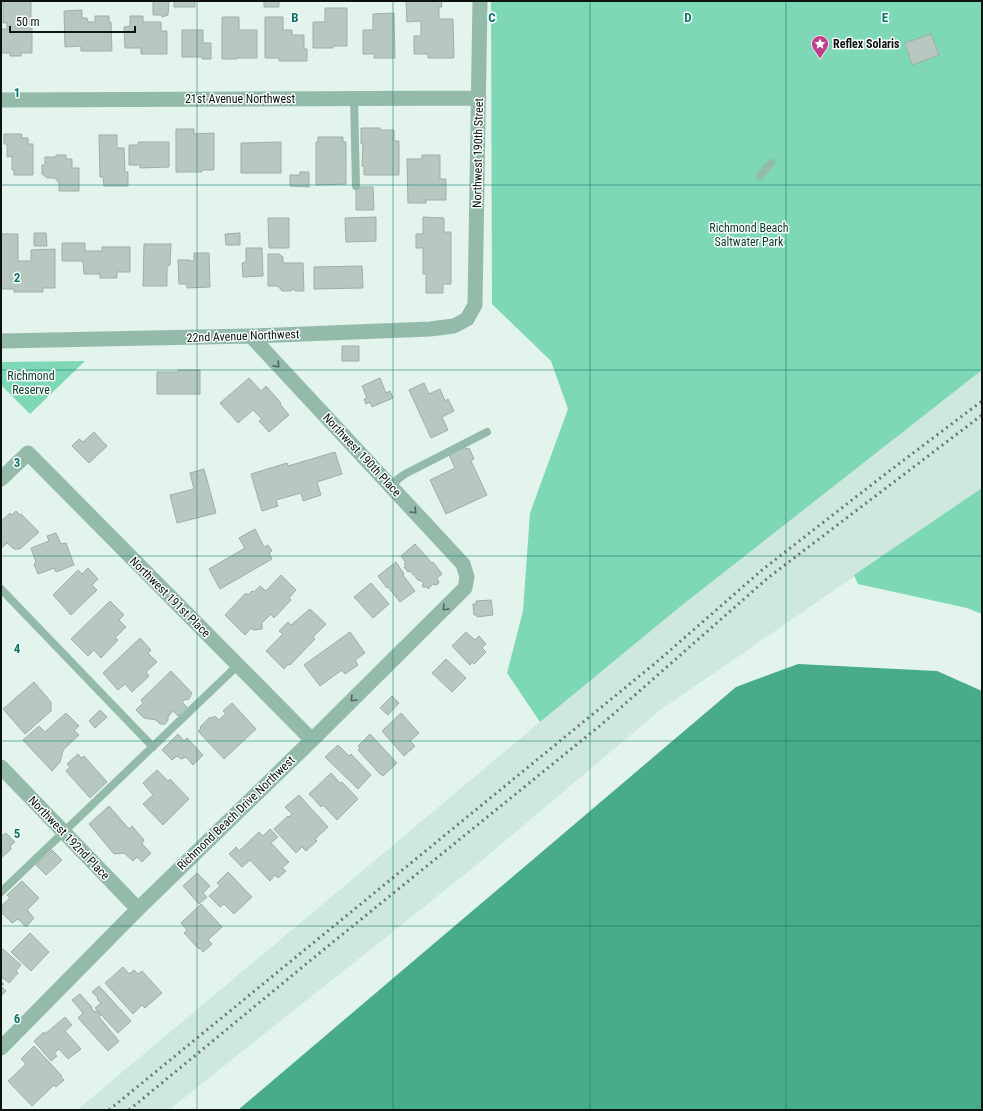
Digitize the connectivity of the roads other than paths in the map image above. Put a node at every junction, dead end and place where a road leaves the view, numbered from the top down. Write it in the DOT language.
graph roads {
  1 [pos="480,1"];
  2 [pos="354,98"];
  3 [pos="479,98"];
  4 [pos="1,100"];
  5 [pos="771,163"];
  6 [pos="760,176"];
  7 [pos="356,186"];
  8 [pos="475,305"];
  9 [pos="251,336"];
  10 [pos="1,341"];
  11 [pos="487,432"];
  12 [pos="1,478"];
  13 [pos="391,487"];
  14 [pos="467,577"];
  15 [pos="1,589"];
  16 [pos="238,665"];
  17 [pos="312,740"];
  18 [pos="152,747"];
  19 [pos="1,767"];
  20 [pos="64,832"];
  21 [pos="1,892"];
  22 [pos="138,909"];
  23 [pos="1,1048"];
  1 -- 3 [label="street, Northwest 190th Street"];
  2 -- 3 [label="street, 21st Avenue Northwest"];
  2 -- 4 [label="street, 21st Avenue Northwest"];
  2 -- 7 [label="lane"];
  3 -- 8 [label="street, Northwest 190th Street"];
  5 -- 6 [label="lane"];
  8 -- 9 [label="street, 22nd Avenue Northwest"];
  9 -- 10 [label="street, 22nd Avenue Northwest"];
  9 -- 13 [label="street, Northwest 190th Place, one-way"];
  11 -- 13 [label="lane"];
  12 -- 16 [label="street, Northwest 191st Place"];
  13 -- 14 [label="street, Northwest 190th Place, one-way"];
  14 -- 17 [label="street, Richmond Beach Drive Northwest, one-way"];
  15 -- 18 [label="lane"];
  16 -- 17 [label="street, Northwest 191st Place"];
  16 -- 18 [label="lane"];
  17 -- 22 [label="street, Richmond Beach Drive Northwest"];
  18 -- 20 [label="lane"];
  19 -- 20 [label="street, Northwest 192nd Place"];
  20 -- 21 [label="lane"];
  20 -- 22 [label="street, Northwest 192nd Place"];
  22 -- 23 [label="street, Richmond Beach Drive Northwest"];
}
